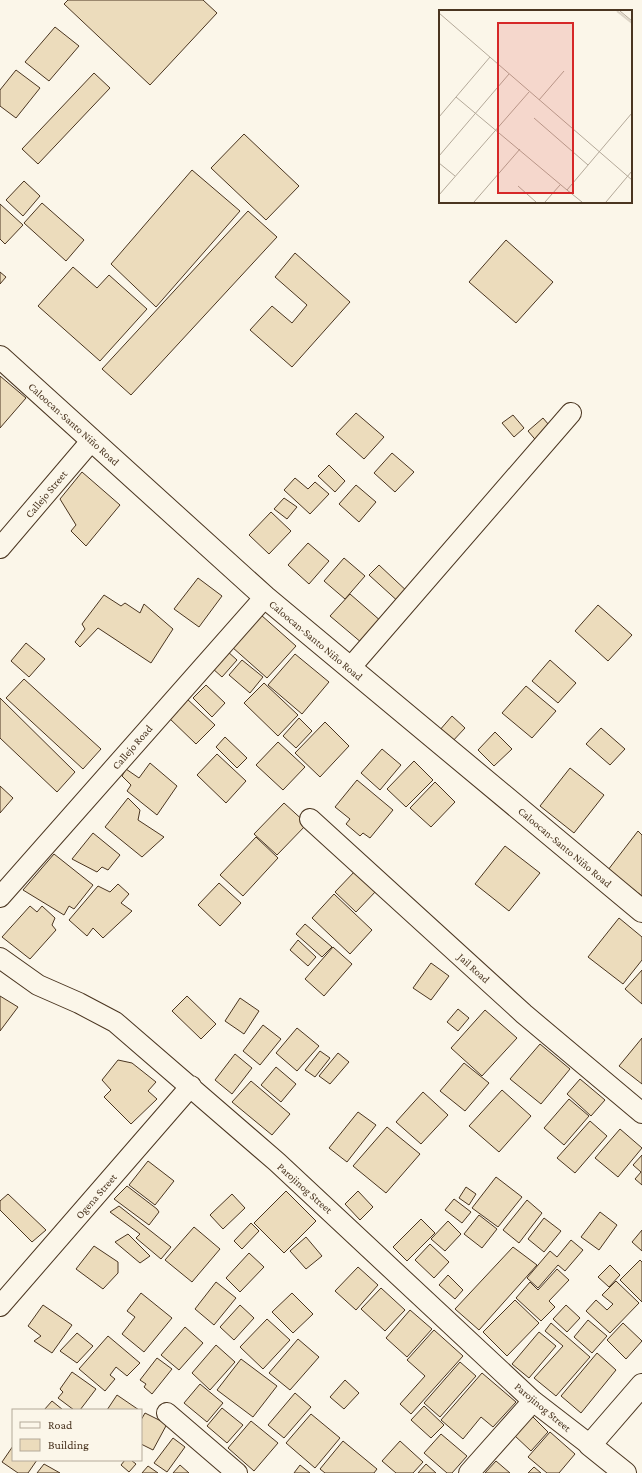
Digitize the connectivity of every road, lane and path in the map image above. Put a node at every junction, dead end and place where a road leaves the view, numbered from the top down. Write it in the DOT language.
graph roads {
  1 [pos="0,357"];
  2 [pos="571,413"];
  3 [pos="92,440"];
  4 [pos="0,548"];
  5 [pos="265,597"];
  6 [pos="350,668"];
  7 [pos="310,819"];
  8 [pos="0,897"];
  9 [pos="642,911"];
  10 [pos="0,958"];
  11 [pos="191,1086"];
  12 [pos="642,1114"];
  13 [pos="0,1306"];
  14 [pos="642,1385"];
  15 [pos="533,1401"];
  16 [pos="167,1412"];
  17 [pos="590,1445"];
  18 [pos="237,1473"];
  19 [pos="469,1473"];
  20 [pos="625,1473"];
  1 -- 3 [label="street, Caloocan-Santo Niño Road"];
  2 -- 6 [label="street"];
  3 -- 4 [label="street, Callejo Street"];
  3 -- 5 [label="street, Caloocan-Santo Niño Road"];
  5 -- 6 [label="street, Caloocan-Santo Niño Road"];
  5 -- 8 [label="street, Callejo Road"];
  6 -- 9 [label="street, Caloocan-Santo Niño Road"];
  7 -- 12 [label="street, Jail Road"];
  10 -- 11 [label="street, Parojinog Street"];
  11 -- 13 [label="street, Ogena Street"];
  11 -- 15 [label="street, Parojinog Street"];
  14 -- 17 [label="street"];
  15 -- 17 [label="street, Parojinog Street"];
  15 -- 19 [label="street"];
  16 -- 18 [label="street"];
  17 -- 20 [label="street"];
}
